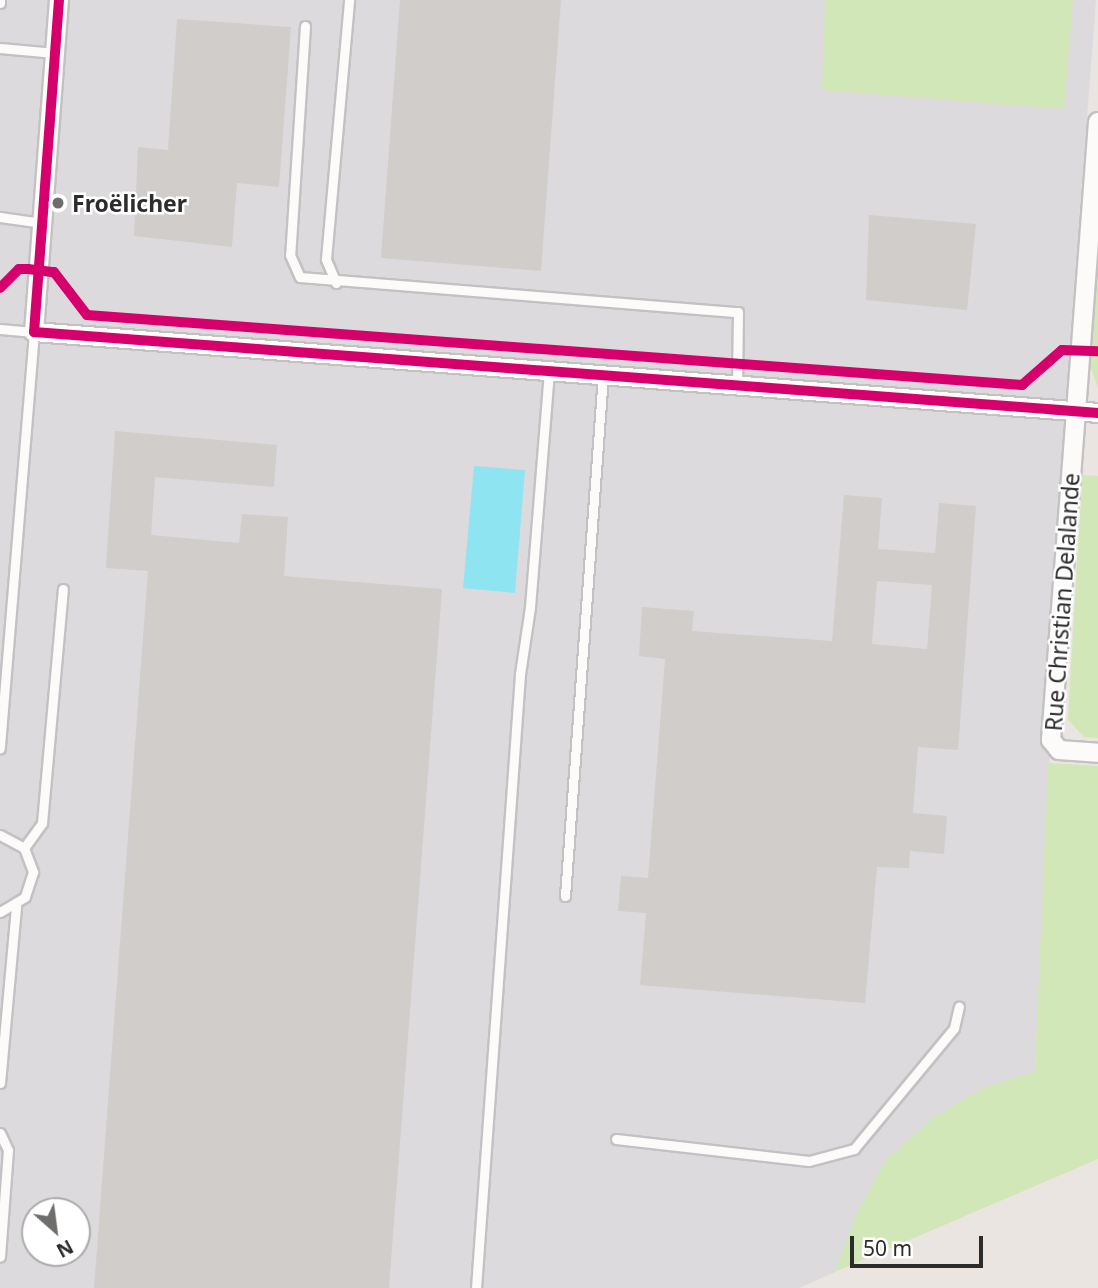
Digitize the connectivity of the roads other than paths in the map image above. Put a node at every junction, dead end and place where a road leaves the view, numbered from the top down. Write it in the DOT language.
graph roads {
  1 [pos="60,0"];
  2 [pos="349,0"];
  3 [pos="305,26"];
  4 [pos="0,48"];
  5 [pos="55,53"];
  6 [pos="1098,122"];
  7 [pos="0,217"];
  8 [pos="43,223"];
  9 [pos="336,283"];
  10 [pos="0,329"];
  11 [pos="34,332"];
  12 [pos="550,371"];
  13 [pos="603,375"];
  14 [pos="737,386"];
  15 [pos="1076,411"];
  16 [pos="1098,413"];
  17 [pos="63,589"];
  18 [pos="0,590"];
  19 [pos="13,591"];
  20 [pos="0,749"];
  21 [pos="1098,753"];
  22 [pos="0,835"];
  23 [pos="24,848"];
  24 [pos="565,895"];
  25 [pos="16,906"];
  26 [pos="0,912"];
  27 [pos="959,1007"];
  28 [pos="0,1083"];
  29 [pos="0,1133"];
  30 [pos="616,1139"];
  31 [pos="0,1257"];
  32 [pos="476,1288"];
  1 -- 5 [label="street"];
  2 -- 9 [label="lane"];
  3 -- 9 [label="lane"];
  4 -- 5 [label="lane"];
  5 -- 8 [label="street"];
  6 -- 15 [label="street, Rue Christian Delalande"];
  7 -- 8 [label="lane"];
  8 -- 11 [label="street"];
  9 -- 14 [label="lane"];
  10 -- 11 [label="lane"];
  11 -- 12 [label="street"];
  11 -- 19 [label="lane"];
  12 -- 13 [label="street"];
  12 -- 32 [label="lane"];
  13 -- 14 [label="street"];
  13 -- 24 [label="lane"];
  14 -- 15 [label="street"];
  15 -- 16 [label="street"];
  15 -- 21 [label="street, Rue Christian Delalande"];
  17 -- 23 [label="lane"];
  18 -- 19 [label="lane"];
  19 -- 20 [label="lane"];
  22 -- 23 [label="lane"];
  23 -- 25 [label="lane"];
  25 -- 26 [label="lane"];
  25 -- 28 [label="lane"];
  27 -- 30 [label="lane"];
  29 -- 31 [label="lane"];
}
